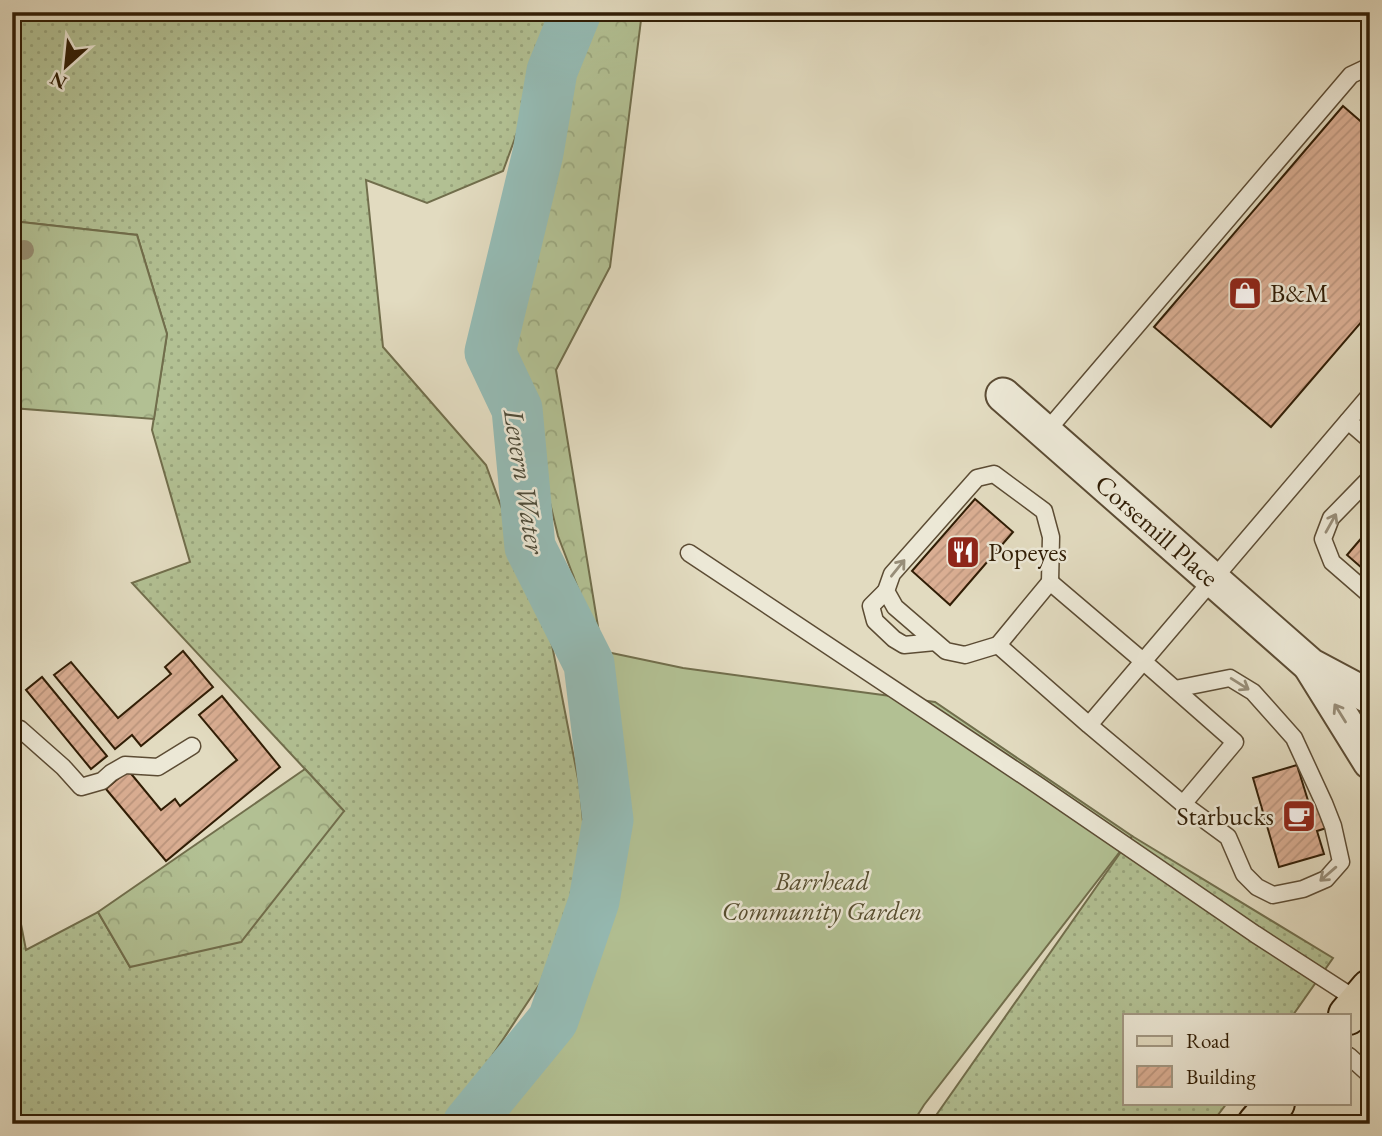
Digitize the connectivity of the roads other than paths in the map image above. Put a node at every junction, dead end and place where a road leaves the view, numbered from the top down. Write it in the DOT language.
graph roads {
  1 [pos="1370,66"];
  2 [pos="1370,395"];
  3 [pos="1003,396"];
  4 [pos="1348,421"];
  5 [pos="1045,433"];
  6 [pos="1370,440"];
  7 [pos="1370,478"];
  8 [pos="688,553"];
  9 [pos="1213,581"];
  10 [pos="1050,583"];
  11 [pos="886,591"];
  12 [pos="1370,595"];
  13 [pos="935,642"];
  14 [pos="998,645"];
  15 [pos="1144,662"];
  16 [pos="1310,665"];
  17 [pos="1175,689"];
  18 [pos="1370,697"];
  19 [pos="1089,725"];
  20 [pos="12,727"];
  21 [pos="192,746"];
  22 [pos="1370,762"];
  23 [pos="1183,804"];
  24 [pos="1359,1002"];
  25 [pos="1350,1057"];
  26 [pos="1370,1075"];
  27 [pos="1274,1104"];
  28 [pos="1257,1124"];
  1 -- 5 [label="lane"];
  2 -- 4 [label="lane"];
  3 -- 5 [label="street, Corsemill Place"];
  4 -- 6 [label="lane"];
  4 -- 9 [label="lane"];
  5 -- 9 [label="street, Corsemill Place"];
  12 -- 7 [label="lane, one-way"];
  8 -- 24 [label="lane"];
  9 -- 15 [label="lane"];
  9 -- 16 [label="street, Corsemill Place"];
  11 -- 10 [label="lane, one-way"];
  10 -- 14 [label="lane"];
  10 -- 15 [label="lane"];
  11 -- 13 [label="lane"];
  11 -- 13 [label="lane"];
  13 -- 14 [label="lane"];
  14 -- 19 [label="lane"];
  15 -- 17 [label="lane"];
  15 -- 19 [label="lane"];
  16 -- 18 [label="street, Corsemill Place"];
  22 -- 16 [label="street, Corsemill Place, one-way"];
  17 -- 23 [label="lane"];
  17 -- 23 [label="lane, one-way"];
  19 -- 23 [label="lane"];
  20 -- 21 [label="lane"];
  25 -- 26 [label="lane"];
  27 -- 28 [label="main road"];
}
